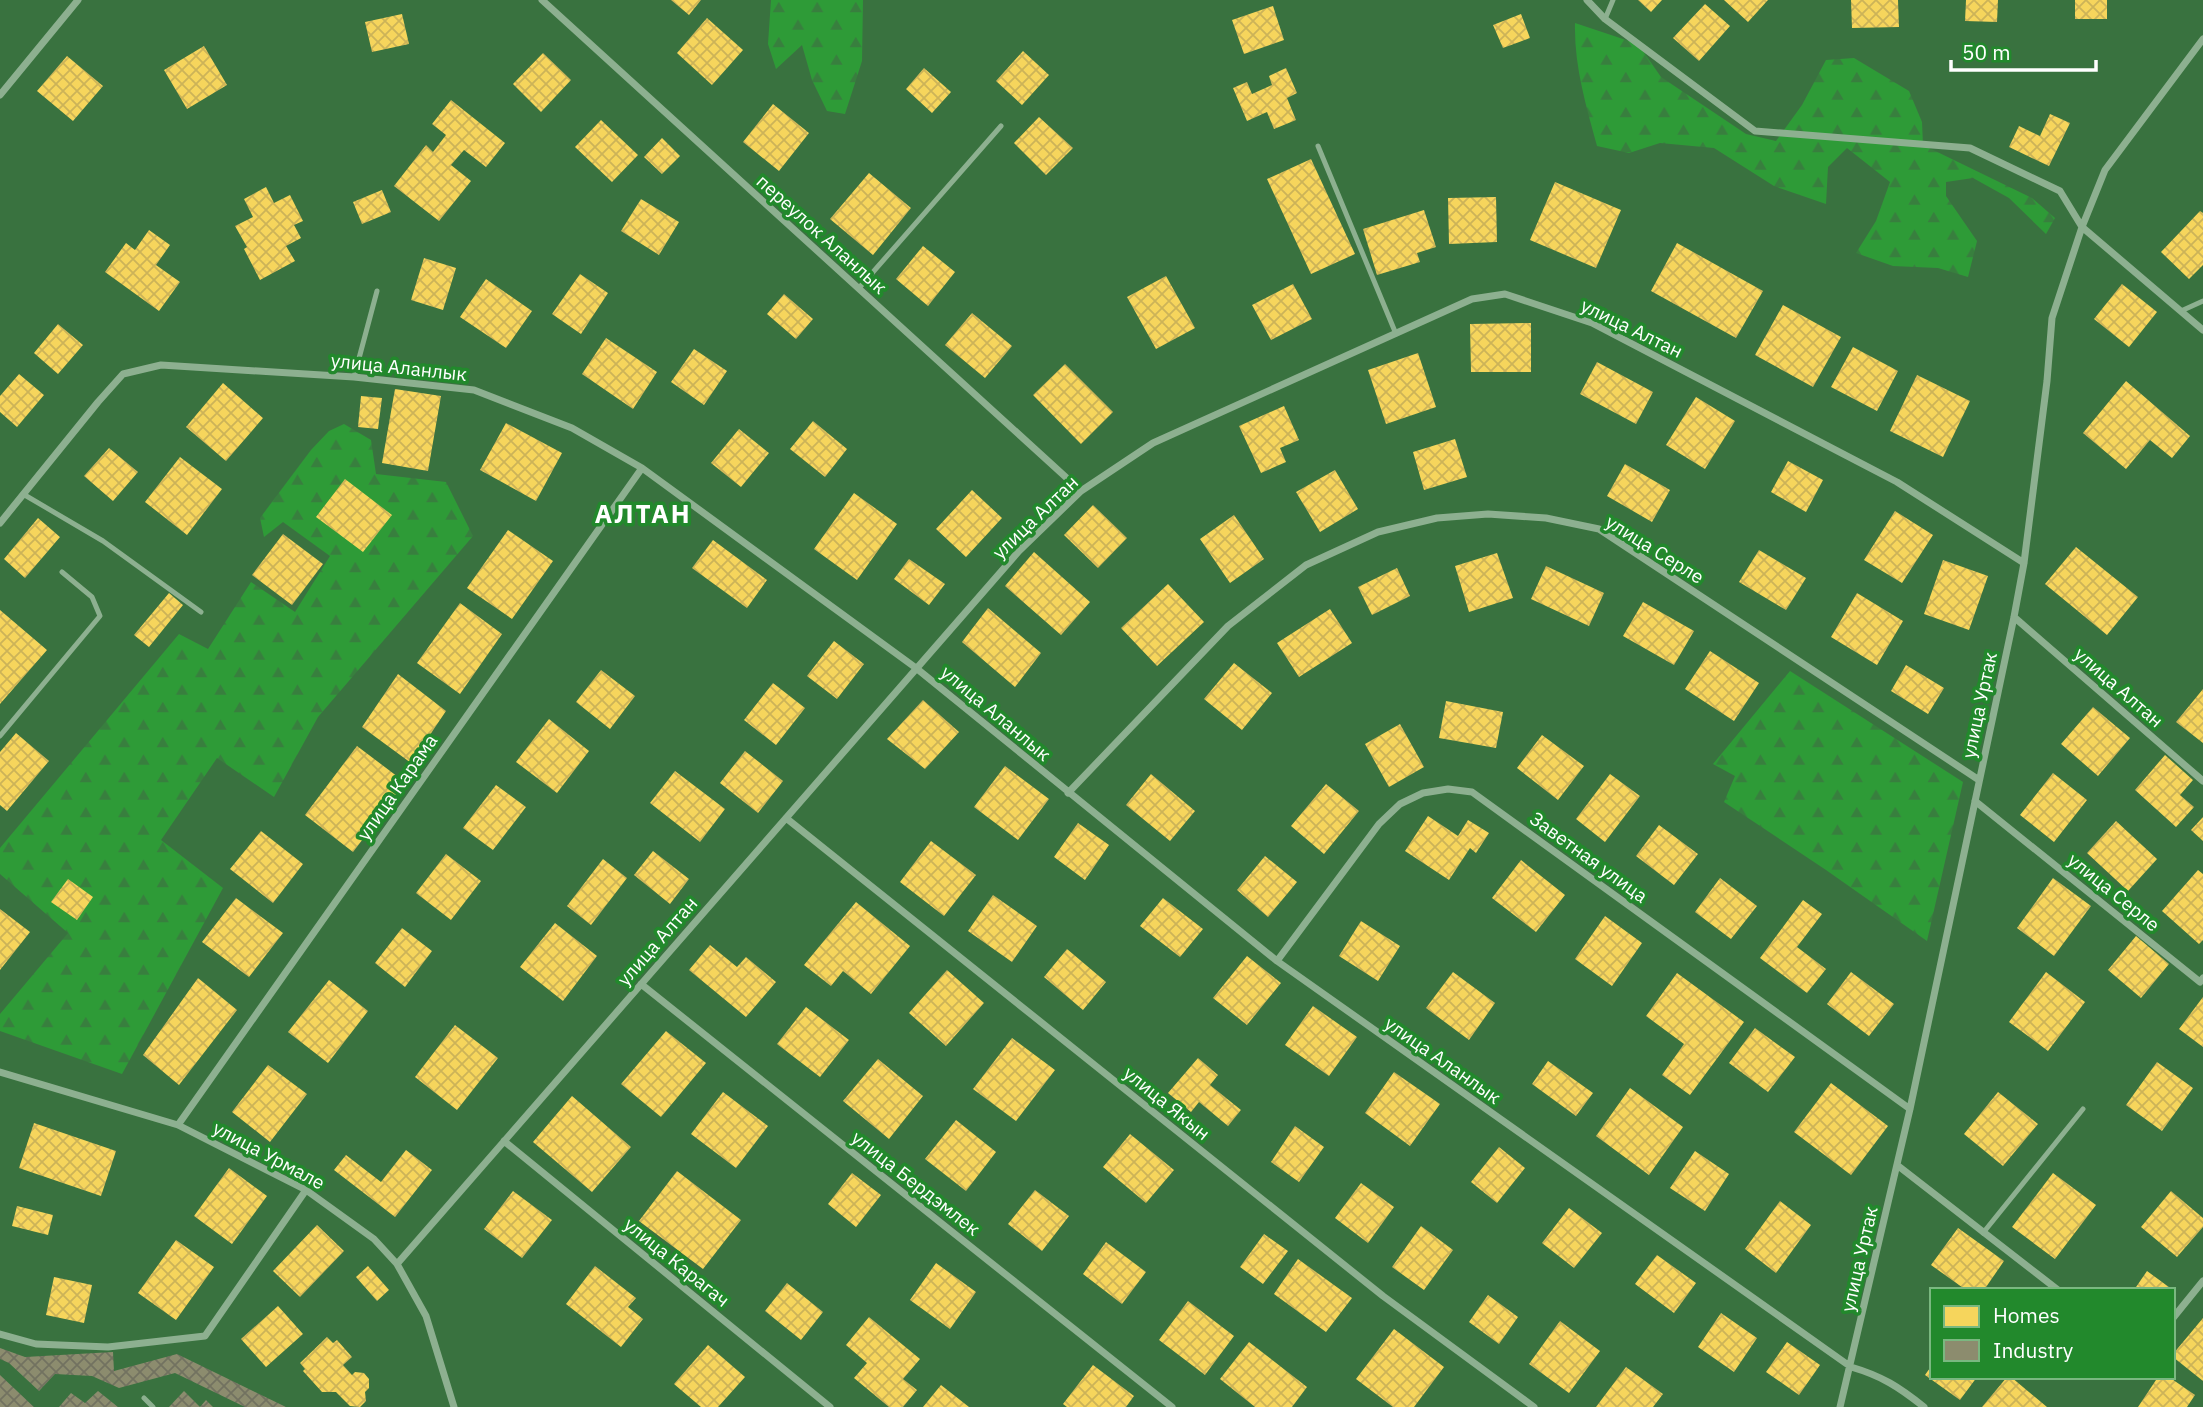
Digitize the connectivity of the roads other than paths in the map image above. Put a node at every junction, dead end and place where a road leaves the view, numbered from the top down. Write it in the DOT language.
graph roads {
  1 [pos="78,0"];
  2 [pos="542,0"];
  3 [pos="1587,0"];
  4 [pos="1613,0"];
  5 [pos="1605,19"];
  6 [pos="2203,40"];
  7 [pos="0,95"];
  8 [pos="1002,126"];
  9 [pos="1318,146"];
  10 [pos="2082,227"];
  11 [pos="859,288"];
  12 [pos="377,291"];
  13 [pos="2203,301"];
  14 [pos="2181,311"];
  15 [pos="2203,330"];
  16 [pos="1396,334"];
  17 [pos="354,377"];
  18 [pos="642,468"];
  19 [pos="1081,491"];
  20 [pos="23,494"];
  21 [pos="0,523"];
  22 [pos="2024,563"];
  23 [pos="62,572"];
  24 [pos="201,612"];
  25 [pos="2014,617"];
  26 [pos="916,668"];
  27 [pos="0,736"];
  28 [pos="1979,780"];
  29 [pos="2203,781"];
  30 [pos="1068,793"];
  31 [pos="1975,801"];
  32 [pos="786,818"];
  33 [pos="1277,961"];
  34 [pos="2202,980"];
  35 [pos="641,985"];
  36 [pos="0,1072"];
  37 [pos="1910,1109"];
  38 [pos="2083,1109"];
  39 [pos="178,1125"];
  40 [pos="504,1141"];
  41 [pos="1897,1166"];
  42 [pos="306,1190"];
  43 [pos="1983,1233"];
  44 [pos="397,1264"];
  45 [pos="2203,1281"];
  46 [pos="2055,1288"];
  47 [pos="2175,1316"];
  48 [pos="0,1334"];
  49 [pos="1850,1367"];
  50 [pos="144,1398"];
  51 [pos="153,1407"];
  52 [pos="454,1407"];
  53 [pos="830,1407"];
  54 [pos="1172,1407"];
  55 [pos="1534,1407"];
  56 [pos="1840,1407"];
  57 [pos="1924,1407"];
  1 -- 7 [label="street"];
  2 -- 11 [label="street, переулок Аланлык"];
  3 -- 5 [label="street"];
  4 -- 5 [label="lane"];
  5 -- 10 [label="street"];
  6 -- 10 [label="street, улица Уртак"];
  8 -- 11 [label="lane"];
  9 -- 16 [label="lane"];
  10 -- 14 [label="street"];
  10 -- 22 [label="street, улица Уртак"];
  11 -- 19 [label="street, переулок Аланлык"];
  12 -- 17 [label="lane"];
  13 -- 14 [label="lane"];
  14 -- 15 [label="street"];
  16 -- 19 [label="street, улица Алтан"];
  16 -- 22 [label="street, улица Алтан"];
  17 -- 18 [label="street, улица Аланлык"];
  17 -- 20 [label="street, улица Аланлык"];
  18 -- 26 [label="street, улица Аланлык"];
  18 -- 39 [label="street, улица Карама"];
  19 -- 26 [label="street, улица Алтан"];
  20 -- 21 [label="street, улица Аланлык"];
  20 -- 24 [label="lane"];
  22 -- 25 [label="street, улица Уртак"];
  23 -- 27 [label="lane"];
  25 -- 28 [label="street, улица Уртак"];
  25 -- 29 [label="street, улица Алтан"];
  26 -- 30 [label="street, улица Аланлык"];
  26 -- 32 [label="street, улица Алтан"];
  28 -- 30 [label="street, улица Серле"];
  28 -- 31 [label="street, улица Уртак"];
  30 -- 33 [label="street, улица Аланлык"];
  31 -- 34 [label="street, улица Серле"];
  31 -- 37 [label="street, улица Уртак"];
  32 -- 35 [label="street, улица Алтан"];
  32 -- 55 [label="street, улица Якын"];
  33 -- 37 [label="street, Заветная улица"];
  33 -- 49 [label="street, улица Аланлык"];
  35 -- 40 [label="street, улица Алтан"];
  35 -- 54 [label="street, улица Бердэмлек"];
  36 -- 39 [label="street, улица Урмале"];
  37 -- 41 [label="street, улица Уртак"];
  38 -- 43 [label="lane"];
  39 -- 42 [label="street, улица Урмале"];
  40 -- 44 [label="street, улица Алтан"];
  40 -- 53 [label="street, улица Карагач"];
  41 -- 43 [label="street"];
  41 -- 49 [label="street, улица Уртак"];
  42 -- 44 [label="street, улица Урмале"];
  42 -- 48 [label="street"];
  43 -- 46 [label="street"];
  44 -- 52 [label="street, улица Урмале"];
  45 -- 47 [label="street"];
  49 -- 56 [label="street, улица Уртак"];
  49 -- 57 [label="street, улица Аланлык"];
  50 -- 51 [label="lane"];
}
